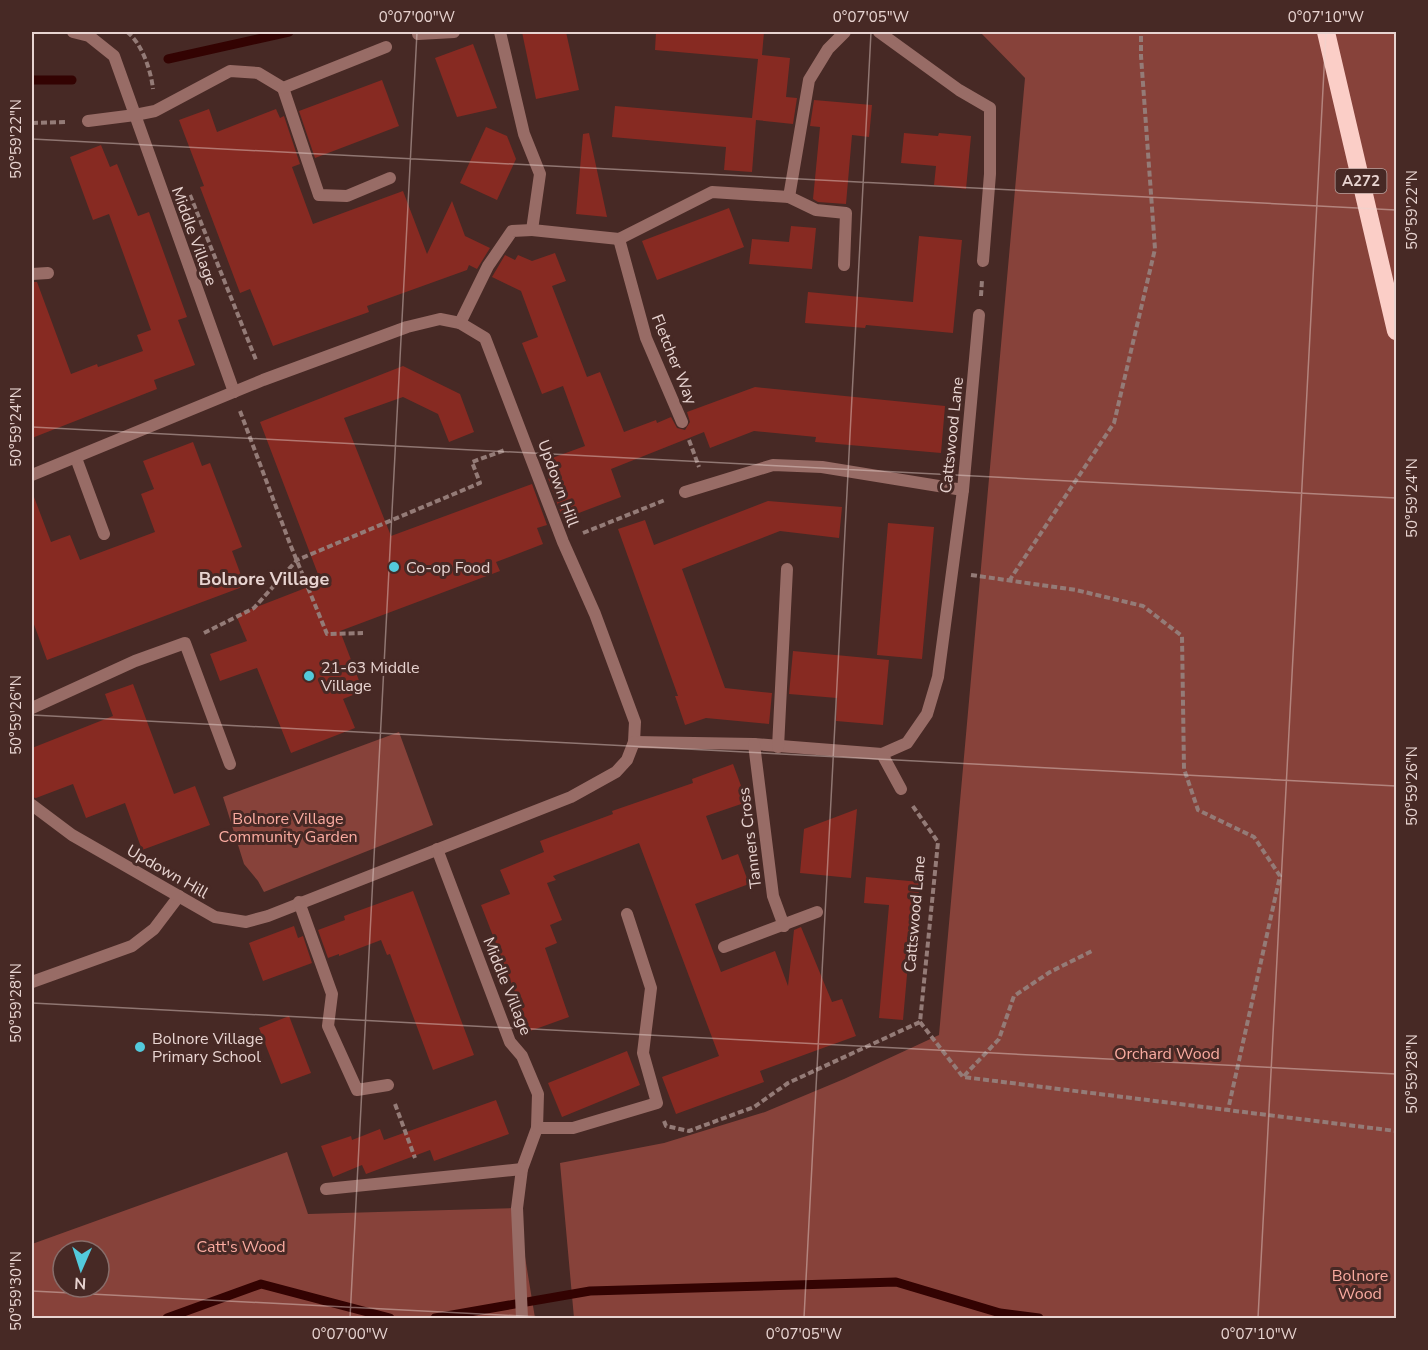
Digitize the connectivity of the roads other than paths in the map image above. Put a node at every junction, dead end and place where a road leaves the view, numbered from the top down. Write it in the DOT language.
graph roads {
  1 [pos="73,32"];
  2 [pos="454,32"];
  3 [pos="500,32"];
  4 [pos="845,32"];
  5 [pos="879,32"];
  6 [pos="1326,32"];
  7 [pos="418,34"];
  8 [pos="386,47"];
  9 [pos="283,87"];
  10 [pos="135,116"];
  11 [pos="88,121"];
  12 [pos="390,178"];
  13 [pos="789,197"];
  14 [pos="532,230"];
  15 [pos="619,239"];
  16 [pos="983,261"];
  17 [pos="844,265"];
  18 [pos="48,273"];
  19 [pos="32,274"];
  20 [pos="980,315"];
  21 [pos="460,323"];
  22 [pos="1396,331"];
  23 [pos="234,392"];
  24 [pos="682,422"];
  25 [pos="76,458"];
  26 [pos="32,475"];
  27 [pos="963,490"];
  28 [pos="685,492"];
  29 [pos="104,534"];
  30 [pos="787,568"];
  31 [pos="32,708"];
  32 [pos="634,742"];
  33 [pos="754,744"];
  34 [pos="778,747"];
  35 [pos="882,754"];
  36 [pos="230,764"];
  37 [pos="901,789"];
  38 [pos="32,805"];
  39 [pos="437,849"];
  40 [pos="178,896"];
  41 [pos="299,902"];
  42 [pos="817,912"];
  43 [pos="627,914"];
  44 [pos="784,926"];
  45 [pos="724,947"];
  46 [pos="32,982"];
  47 [pos="387,1085"];
  48 [pos="537,1128"];
  49 [pos="522,1169"];
  50 [pos="326,1189"];
  51 [pos="522,1318"];
  1 -- 10 [label="street, Middle Village"];
  2 -- 7 [label="street"];
  3 -- 14 [label="street"];
  4 -- 13 [label="street"];
  5 -- 16 [label="street"];
  6 -- 22 [label="highway, A272"];
  8 -- 9 [label="street"];
  9 -- 10 [label="street"];
  9 -- 12 [label="street"];
  10 -- 11 [label="street"];
  10 -- 23 [label="street, Middle Village"];
  13 -- 15 [label="street"];
  13 -- 17 [label="street"];
  14 -- 15 [label="street"];
  14 -- 21 [label="street"];
  15 -- 24 [label="street, Fletcher Way"];
  18 -- 19 [label="street"];
  20 -- 27 [label="street, Cattswood Lane"];
  21 -- 23 [label="street, Updown Hill"];
  21 -- 32 [label="street, Updown Hill"];
  23 -- 25 [label="street, Updown Hill"];
  25 -- 26 [label="street, Updown Hill"];
  25 -- 29 [label="street"];
  27 -- 28 [label="street"];
  27 -- 35 [label="street, Cattswood Lane"];
  30 -- 34 [label="street"];
  31 -- 36 [label="street"];
  32 -- 33 [label="street"];
  32 -- 39 [label="street, Updown Hill"];
  33 -- 34 [label="street"];
  33 -- 44 [label="street, Tanners Cross"];
  34 -- 35 [label="street"];
  35 -- 37 [label="street"];
  38 -- 40 [label="street, Updown Hill"];
  39 -- 41 [label="street, Updown Hill"];
  39 -- 48 [label="street, Middle Village"];
  40 -- 41 [label="street, Updown Hill"];
  40 -- 46 [label="street"];
  41 -- 47 [label="street"];
  42 -- 44 [label="street"];
  43 -- 48 [label="street"];
  44 -- 45 [label="street"];
  48 -- 49 [label="street, Middle Village"];
  49 -- 50 [label="street"];
  49 -- 51 [label="street, Middle Village"];
}
